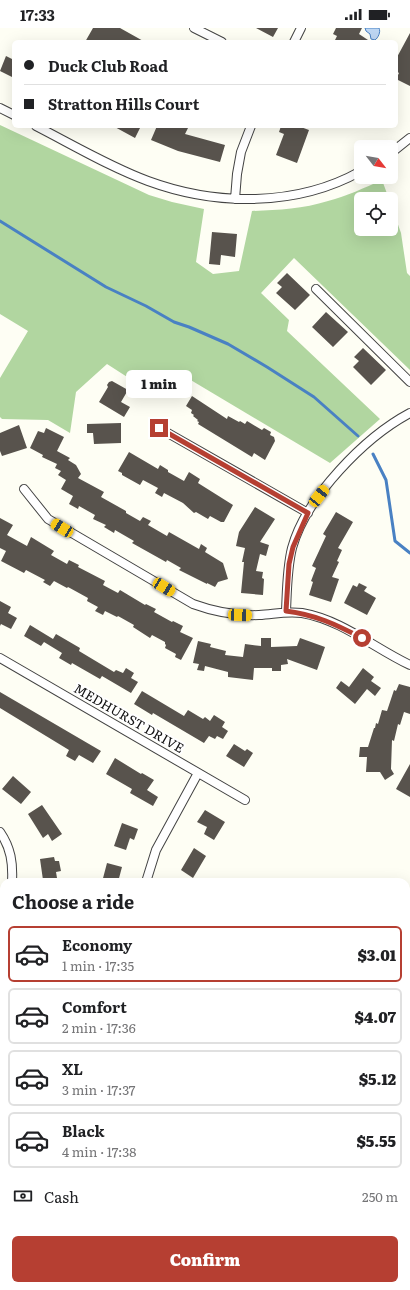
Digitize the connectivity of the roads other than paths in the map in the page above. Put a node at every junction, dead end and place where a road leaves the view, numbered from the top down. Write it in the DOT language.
graph roads {
  1 [pos="194,28"];
  2 [pos="302,28"];
  3 [pos="218,40"];
  4 [pos="295,40"];
  5 [pos="0,108"];
  6 [pos="12,114"];
  7 [pos="40,128"];
  8 [pos="250,128"];
  9 [pos="410,138"];
  10 [pos="398,147"];
  11 [pos="354,174"];
  12 [pos="236,199"];
  13 [pos="316,289"];
  14 [pos="410,382"];
  15 [pos="410,412"];
  16 [pos="159,428"];
  17 [pos="24,489"];
  18 [pos="308,513"];
  19 [pos="286,611"];
  20 [pos="0,658"];
  21 [pos="410,665"];
  22 [pos="198,773"];
  23 [pos="245,800"];
  24 [pos="0,832"];
  25 [pos="12,878"];
  26 [pos="147,878"];
  1 -- 3 [label="street"];
  2 -- 4 [label="street"];
  5 -- 6 [label="street"];
  7 -- 12 [label="street"];
  8 -- 12 [label="street"];
  9 -- 10 [label="street"];
  11 -- 12 [label="street"];
  13 -- 14 [label="street"];
  15 -- 18 [label="street"];
  16 -- 18 [label="street"];
  17 -- 19 [label="street"];
  18 -- 19 [label="street"];
  19 -- 21 [label="street"];
  20 -- 22 [label="street, MEDHURST DRIVE"];
  22 -- 23 [label="street, MEDHURST DRIVE"];
  22 -- 26 [label="street"];
  24 -- 25 [label="street"];
}
